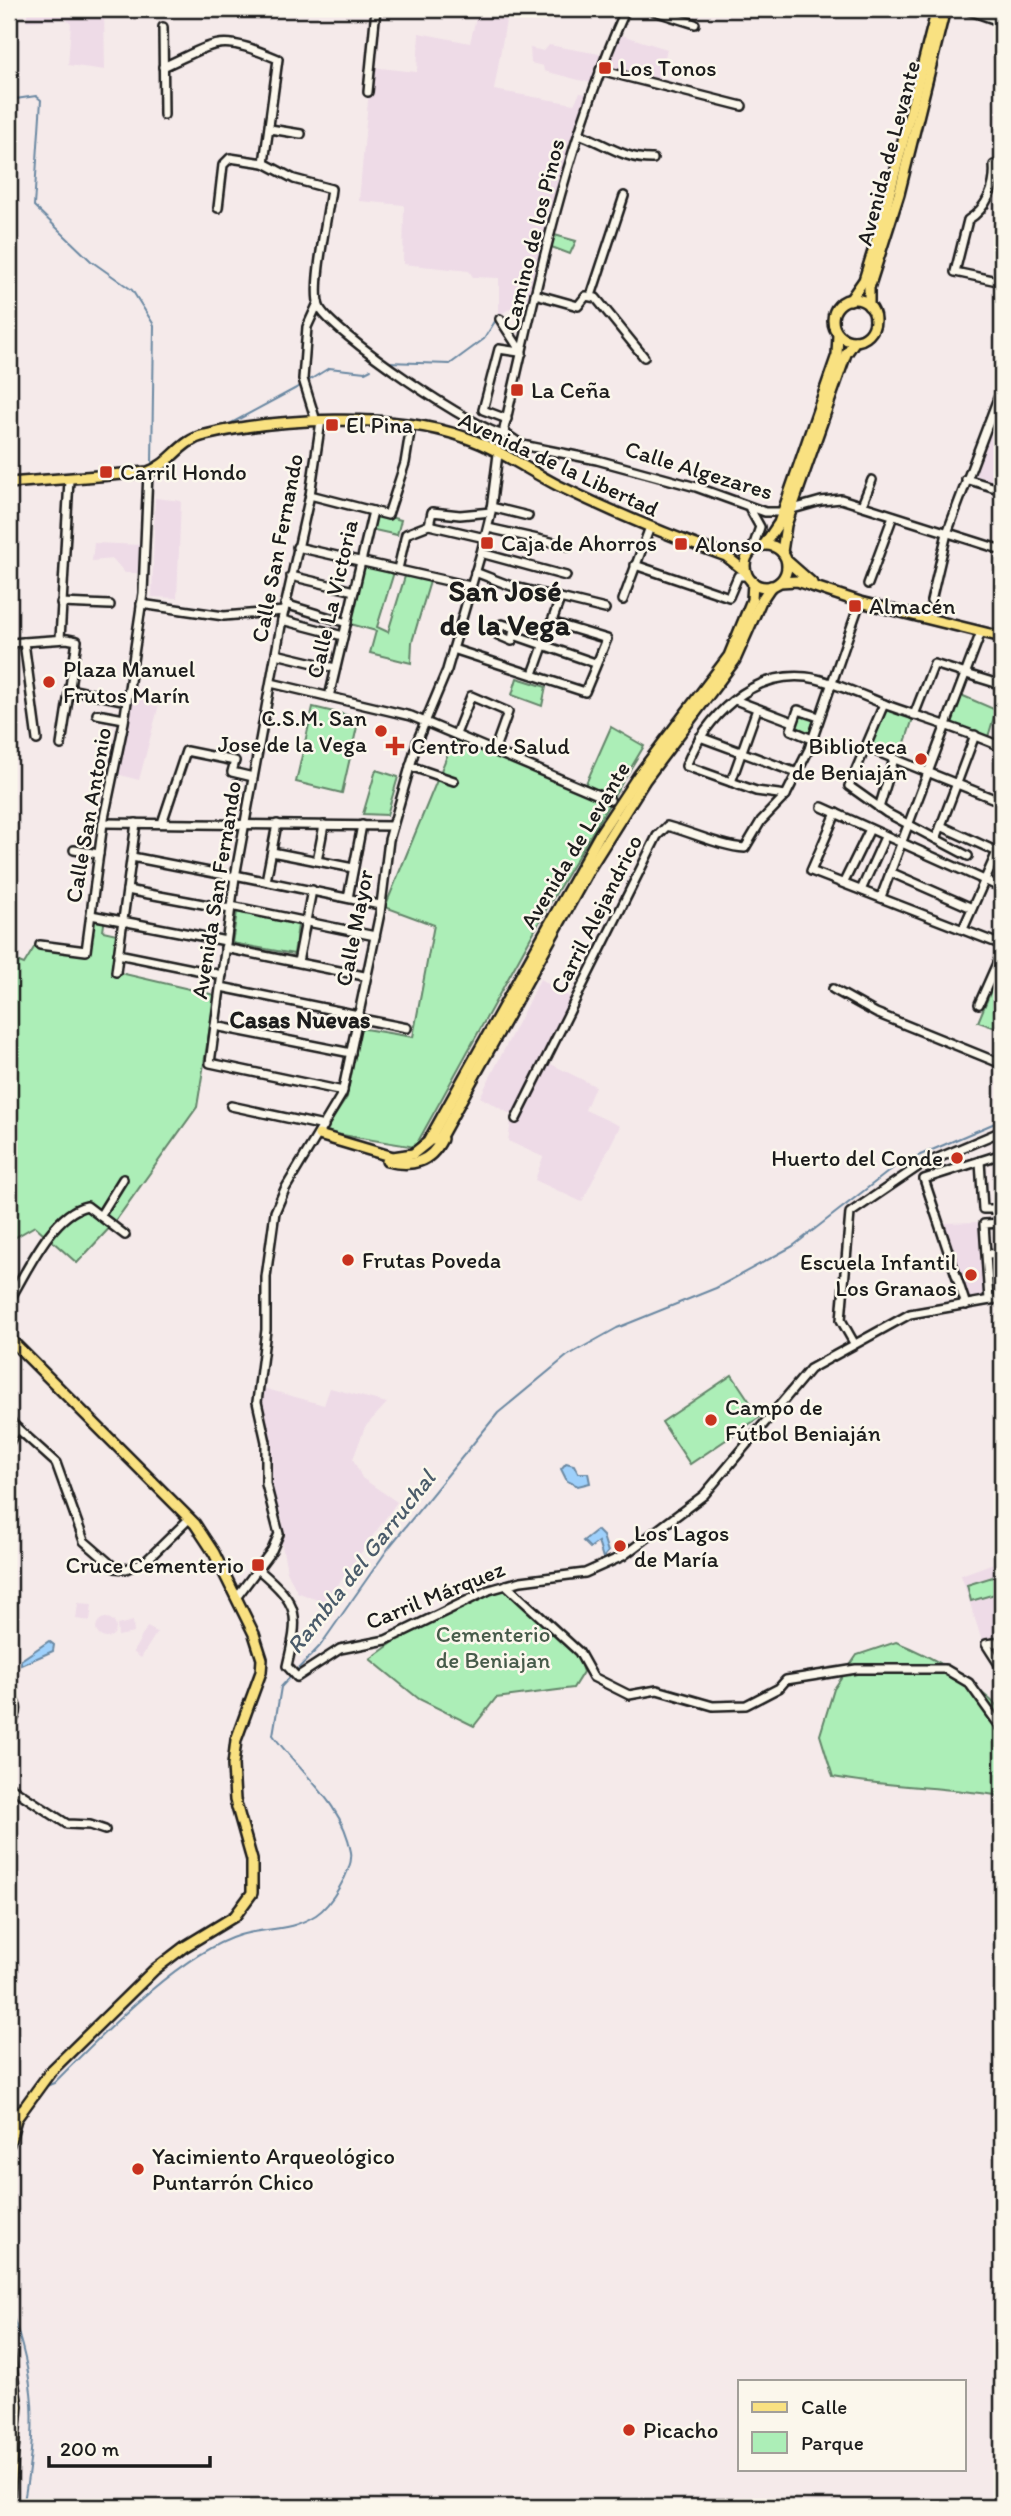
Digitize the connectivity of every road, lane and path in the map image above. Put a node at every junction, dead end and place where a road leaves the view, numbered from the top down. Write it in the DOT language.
graph roads {
  1 [pos="376,9"];
  2 [pos="626,9"];
  3 [pos="648,9"];
  4 [pos="937,9"];
  5 [pos="945,9"];
  6 [pos="967,9"];
  7 [pos="1002,22"];
  8 [pos="695,24"];
  9 [pos="163,27"];
  10 [pos="163,67"];
  11 [pos="600,70"];
  12 [pos="368,92"];
  13 [pos="742,106"];
  14 [pos="164,115"];
  15 [pos="270,129"];
  16 [pos="302,134"];
  17 [pos="579,134"];
  18 [pos="653,159"];
  19 [pos="264,163"];
  20 [pos="994,165"];
  21 [pos="624,196"];
  22 [pos="218,208"];
  23 [pos="1002,282"];
  24 [pos="535,294"];
  25 [pos="591,296"];
  26 [pos="850,300"];
  27 [pos="318,303"];
  28 [pos="869,306"];
  29 [pos="500,319"];
  30 [pos="838,334"];
  31 [pos="855,341"];
  32 [pos="521,352"];
  33 [pos="644,357"];
  34 [pos="998,398"];
  35 [pos="507,419"];
  36 [pos="318,421"];
  37 [pos="411,426"];
  38 [pos="506,434"];
  39 [pos="498,454"];
  40 [pos="148,472"];
  41 [pos="966,479"];
  42 [pos="69,480"];
  43 [pos="872,480"];
  44 [pos="9,483"];
  45 [pos="1002,491"];
  46 [pos="310,495"];
  47 [pos="744,505"];
  48 [pos="862,505"];
  49 [pos="491,510"];
  50 [pos="373,511"];
  51 [pos="787,512"];
  52 [pos="528,516"];
  53 [pos="893,516"];
  54 [pos="429,525"];
  55 [pos="488,527"];
  56 [pos="650,527"];
  57 [pos="947,533"];
  58 [pos="485,537"];
  59 [pos="764,545"];
  60 [pos="569,546"];
  61 [pos="297,547"];
  62 [pos="1002,550"];
  63 [pos="782,552"];
  64 [pos="481,553"];
  65 [pos="750,553"];
  66 [pos="726,556"];
  67 [pos="362,561"];
  68 [pos="787,561"];
  69 [pos="635,565"];
  70 [pos="398,569"];
  71 [pos="475,572"];
  72 [pos="291,576"];
  73 [pos="566,576"];
  74 [pos="749,577"];
  75 [pos="780,582"];
  76 [pos="868,584"];
  77 [pos="470,586"];
  78 [pos="771,586"];
  79 [pos="354,591"];
  80 [pos="825,592"];
  81 [pos="560,599"];
  82 [pos="623,600"];
  83 [pos="931,601"];
  84 [pos="860,602"];
  85 [pos="61,603"];
  86 [pos="141,604"];
  87 [pos="110,605"];
  88 [pos="284,607"];
  89 [pos="605,609"];
  90 [pos="282,620"];
  91 [pos="551,622"];
  92 [pos="346,623"];
  93 [pos="981,632"];
  94 [pos="514,635"];
  95 [pos="343,636"];
  96 [pos="1002,637"];
  97 [pos="60,639"];
  98 [pos="24,642"];
  99 [pos="9,643"];
  100 [pos="543,643"];
  101 [pos="453,649"];
  102 [pos="276,654"];
  103 [pos="595,663"];
  104 [pos="335,668"];
  105 [pos="966,673"];
  106 [pos="533,674"];
  107 [pos="271,682"];
  108 [pos="830,684"];
  109 [pos="1002,685"];
  110 [pos="69,689"];
  111 [pos="329,696"];
  112 [pos="735,700"];
  113 [pos="127,701"];
  114 [pos="884,704"];
  115 [pos="757,709"];
  116 [pos="97,714"];
  117 [pos="914,715"];
  118 [pos="819,717"];
  119 [pos="124,719"];
  120 [pos="425,722"];
  121 [pos="793,722"];
  122 [pos="947,724"];
  123 [pos="456,734"];
  124 [pos="975,735"];
  125 [pos="700,737"];
  126 [pos="812,739"];
  127 [pos="37,740"];
  128 [pos="61,745"];
  129 [pos="865,747"];
  130 [pos="1002,747"];
  131 [pos="494,751"];
  132 [pos="741,753"];
  133 [pos="894,759"];
  134 [pos="410,766"];
  135 [pos="929,772"];
  136 [pos="797,773"];
  137 [pos="253,777"];
  138 [pos="454,781"];
  139 [pos="732,782"];
  140 [pos="957,783"];
  141 [pos="786,795"];
  142 [pos="610,800"];
  143 [pos="1002,802"];
  144 [pos="822,807"];
  145 [pos="879,808"];
  146 [pos="836,813"];
  147 [pos="103,823"];
  148 [pos="136,823"];
  149 [pos="162,823"];
  150 [pos="245,824"];
  151 [pos="277,824"];
  152 [pos="909,824"];
  153 [pos="324,825"];
  154 [pos="362,825"];
  155 [pos="393,826"];
  156 [pos="941,826"];
  157 [pos="870,830"];
  158 [pos="885,837"];
  159 [pos="936,839"];
  160 [pos="1002,841"];
  161 [pos="900,844"];
  162 [pos="74,850"];
  163 [pos="272,852"];
  164 [pos="1000,853"];
  165 [pos="99,854"];
  166 [pos="968,856"];
  167 [pos="132,857"];
  168 [pos="317,861"];
  169 [pos="353,868"];
  170 [pos="890,872"];
  171 [pos="235,876"];
  172 [pos="985,880"];
  173 [pos="266,881"];
  174 [pos="844,882"];
  175 [pos="862,888"];
  176 [pos="1002,888"];
  177 [pos="127,890"];
  178 [pos="312,890"];
  179 [pos="881,897"];
  180 [pos="348,898"];
  181 [pos="380,905"];
  182 [pos="230,907"];
  183 [pos="972,908"];
  184 [pos="91,915"];
  185 [pos="123,920"];
  186 [pos="306,921"];
  187 [pos="964,929"];
  188 [pos="375,936"];
  189 [pos="225,944"];
  190 [pos="40,945"];
  191 [pos="1002,945"];
  192 [pos="1002,952"];
  193 [pos="118,954"];
  194 [pos="298,962"];
  195 [pos="116,972"];
  196 [pos="222,975"];
  197 [pos="365,976"];
  198 [pos="221,987"];
  199 [pos="833,989"];
  200 [pos="979,1004"];
  201 [pos="357,1017"];
  202 [pos="215,1026"];
  203 [pos="407,1028"];
  204 [pos="351,1053"];
  205 [pos="1002,1064"];
  206 [pos="343,1091"];
  207 [pos="231,1106"];
  208 [pos="452,1118"];
  209 [pos="516,1119"];
  210 [pos="1002,1131"];
  211 [pos="319,1134"];
  212 [pos="433,1135"];
  213 [pos="1002,1154"];
  214 [pos="980,1161"];
  215 [pos="123,1179"];
  216 [pos="1002,1209"];
  217 [pos="100,1216"];
  218 [pos="1002,1223"];
  219 [pos="125,1235"];
  220 [pos="1002,1253"];
  221 [pos="987,1254"];
  222 [pos="1002,1298"];
  223 [pos="989,1300"];
  224 [pos="9,1301"];
  225 [pos="966,1304"];
  226 [pos="9,1338"];
  227 [pos="854,1343"];
  228 [pos="9,1417"];
  229 [pos="15,1426"];
  230 [pos="9,1443"];
  231 [pos="190,1518"];
  232 [pos="259,1570"];
  233 [pos="506,1585"];
  234 [pos="236,1598"];
  235 [pos="1002,1642"];
  236 [pos="1002,1669"];
  237 [pos="9,1696"];
  238 [pos="9,1725"];
  239 [pos="1002,1729"];
  240 [pos="9,1786"];
  241 [pos="105,1830"];
  242 [pos="9,2144"];
  243 [pos="9,2353"];
  244 [pos="9,2499"];
  1 -- 12 [label="street"];
  2 -- 11 [label="street, Camino de los Pinos"];
  3 -- 8 [label="street"];
  4 -- 26 [label="main road, Avenida de Levante"];
  5 -- 28 [label="main road, Avenida de Levante"];
  6 -- 7 [label="street"];
  9 -- 10 [label="street"];
  10 -- 14 [label="street"];
  10 -- 15 [label="street"];
  11 -- 13 [label="street"];
  11 -- 17 [label="street, Camino de los Pinos"];
  15 -- 16 [label="street"];
  15 -- 19 [label="street"];
  17 -- 18 [label="street"];
  17 -- 24 [label="street, Camino de los Pinos"];
  19 -- 22 [label="street"];
  19 -- 27 [label="street"];
  20 -- 23 [label="street"];
  21 -- 25 [label="street"];
  24 -- 25 [label="street"];
  24 -- 32 [label="street, Camino de los Pinos"];
  25 -- 33 [label="street"];
  26 -- 28 [label="main road"];
  26 -- 30 [label="main road"];
  27 -- 36 [label="street"];
  27 -- 38 [label="street, Calle Algezares"];
  28 -- 31 [label="main road"];
  29 -- 32 [label="street"];
  30 -- 31 [label="main road"];
  30 -- 51 [label="main road"];
  31 -- 51 [label="main road"];
  32 -- 35 [label="street, Camino de los Pinos"];
  32 -- 35 [label="street"];
  34 -- 41 [label="street"];
  35 -- 38 [label="street, Camino de los Pinos"];
  36 -- 37 [label="main road, Avenida de la Libertad"];
  36 -- 40 [label="main road, Avenida de la Libertad"];
  36 -- 46 [label="street, Calle San Fernando"];
  37 -- 39 [label="main road, Avenida de la Libertad"];
  37 -- 50 [label="street"];
  38 -- 47 [label="street, Calle Algezares"];
  39 -- 49 [label="street, Calle Mayor"];
  39 -- 56 [label="main road, Avenida de la Libertad"];
  40 -- 42 [label="main road"];
  40 -- 86 [label="street, Calle San Antonio"];
  41 -- 45 [label="street"];
  41 -- 57 [label="street"];
  42 -- 44 [label="main road"];
  42 -- 85 [label="street"];
  43 -- 48 [label="street"];
  46 -- 50 [label="street"];
  46 -- 61 [label="street, Calle San Fernando"];
  47 -- 51 [label="street, Calle Algezares"];
  47 -- 65 [label="street"];
  48 -- 51 [label="street, Calle Algezares"];
  48 -- 53 [label="street, Calle Algezares"];
  49 -- 52 [label="street"];
  49 -- 54 [label="street"];
  49 -- 55 [label="street, Calle Mayor"];
  50 -- 67 [label="street, Calle La Victoria"];
  51 -- 59 [label="main road"];
  51 -- 63 [label="main road"];
  53 -- 57 [label="street, Calle Algezares"];
  53 -- 76 [label="street"];
  54 -- 58 [label="street"];
  54 -- 70 [label="street"];
  55 -- 58 [label="street, Calle Mayor"];
  55 -- 60 [label="street"];
  56 -- 66 [label="main road, Avenida de la Libertad"];
  56 -- 69 [label="street"];
  57 -- 62 [label="street, Calle Algezares"];
  57 -- 83 [label="street"];
  58 -- 64 [label="street, Calle Mayor"];
  59 -- 63 [label="main road"];
  59 -- 65 [label="main road"];
  61 -- 67 [label="street"];
  61 -- 72 [label="street, Calle San Fernando"];
  63 -- 68 [label="main road"];
  64 -- 71 [label="street, Calle Mayor"];
  64 -- 73 [label="street"];
  65 -- 66 [label="main road, Avenida de la Libertad"];
  65 -- 74 [label="main road"];
  66 -- 74 [label="main road, Avenida de la Libertad"];
  67 -- 70 [label="street"];
  67 -- 79 [label="street, Calle La Victoria"];
  68 -- 75 [label="main road"];
  68 -- 80 [label="main road"];
  69 -- 74 [label="street"];
  69 -- 82 [label="street"];
  70 -- 77 [label="street"];
  71 -- 77 [label="street, Calle Mayor"];
  71 -- 81 [label="street"];
  72 -- 79 [label="street"];
  72 -- 88 [label="street, Calle San Fernando"];
  74 -- 78 [label="main road"];
  74 -- 212 [label="main road, Avenida de Levante"];
  75 -- 78 [label="main road"];
  75 -- 80 [label="main road"];
  77 -- 101 [label="street, Calle Mayor"];
  78 -- 208 [label="main road, Avenida de Levante"];
  79 -- 92 [label="street, Calle La Victoria"];
  80 -- 84 [label="main road"];
  81 -- 89 [label="street"];
  81 -- 91 [label="street"];
  84 -- 93 [label="main road"];
  84 -- 108 [label="street"];
  85 -- 87 [label="street"];
  85 -- 97 [label="street"];
  86 -- 88 [label="street"];
  86 -- 113 [label="street, Calle San Antonio"];
  88 -- 90 [label="street, Calle San Fernando"];
  88 -- 92 [label="street"];
  90 -- 95 [label="street"];
  90 -- 102 [label="street, Calle San Fernando"];
  91 -- 100 [label="street"];
  91 -- 103 [label="street"];
  92 -- 95 [label="street, Calle La Victoria"];
  93 -- 96 [label="main road"];
  93 -- 105 [label="street"];
  94 -- 100 [label="street"];
  95 -- 104 [label="street, Calle La Victoria"];
  97 -- 98 [label="street"];
  97 -- 110 [label="street"];
  98 -- 99 [label="street"];
  98 -- 127 [label="street"];
  100 -- 103 [label="street"];
  100 -- 106 [label="street"];
  101 -- 106 [label="street"];
  101 -- 120 [label="street, Calle Mayor"];
  102 -- 104 [label="street"];
  102 -- 107 [label="street, Calle San Fernando"];
  103 -- 106 [label="street"];
  104 -- 111 [label="street, Calle La Victoria"];
  105 -- 109 [label="street"];
  105 -- 117 [label="street"];
  105 -- 122 [label="street"];
  107 -- 111 [label="street"];
  107 -- 137 [label="street, Avenida San Fernando"];
  108 -- 112 [label="street"];
  108 -- 114 [label="street"];
  108 -- 118 [label="street"];
  110 -- 113 [label="street"];
  110 -- 128 [label="street"];
  111 -- 120 [label="street"];
  112 -- 115 [label="street"];
  112 -- 125 [label="street"];
  113 -- 119 [label="street, Calle San Antonio"];
  114 -- 117 [label="street"];
  114 -- 129 [label="street"];
  115 -- 121 [label="street"];
  115 -- 132 [label="street"];
  116 -- 119 [label="street"];
  117 -- 122 [label="street"];
  118 -- 121 [label="street"];
  118 -- 126 [label="street"];
  119 -- 147 [label="street, Calle San Antonio"];
  120 -- 123 [label="street"];
  120 -- 134 [label="street, Calle Mayor"];
  121 -- 126 [label="street"];
  122 -- 124 [label="street"];
  122 -- 135 [label="street"];
  123 -- 131 [label="street"];
  123 -- 131 [label="street"];
  124 -- 130 [label="street"];
  124 -- 140 [label="street"];
  125 -- 132 [label="street"];
  125 -- 139 [label="street"];
  126 -- 136 [label="street"];
  129 -- 133 [label="street"];
  129 -- 145 [label="street"];
  131 -- 142 [label="street"];
  132 -- 136 [label="street"];
  132 -- 139 [label="street"];
  133 -- 135 [label="street"];
  133 -- 145 [label="street"];
  134 -- 138 [label="street"];
  134 -- 155 [label="street, Calle Mayor"];
  135 -- 140 [label="street"];
  135 -- 152 [label="street"];
  136 -- 141 [label="street"];
  137 -- 149 [label="street"];
  137 -- 150 [label="street, Avenida San Fernando"];
  139 -- 141 [label="street"];
  140 -- 143 [label="street"];
  140 -- 156 [label="street"];
  141 -- 209 [label="street, Carril Alejandrico"];
  144 -- 146 [label="street"];
  145 -- 152 [label="street"];
  146 -- 157 [label="street"];
  146 -- 174 [label="street"];
  147 -- 148 [label="street"];
  147 -- 165 [label="street, Calle San Antonio"];
  148 -- 149 [label="street"];
  148 -- 167 [label="street"];
  149 -- 150 [label="street"];
  150 -- 151 [label="street"];
  150 -- 171 [label="street, Avenida San Fernando"];
  151 -- 153 [label="street"];
  151 -- 163 [label="street"];
  152 -- 159 [label="street"];
  152 -- 161 [label="street"];
  153 -- 154 [label="street"];
  153 -- 168 [label="street"];
  154 -- 155 [label="street"];
  154 -- 169 [label="street"];
  155 -- 181 [label="street, Calle Mayor"];
  156 -- 159 [label="street"];
  156 -- 164 [label="street"];
  157 -- 158 [label="street"];
  157 -- 174 [label="street"];
  158 -- 161 [label="street"];
  158 -- 175 [label="street"];
  159 -- 166 [label="street"];
  160 -- 164 [label="street"];
  161 -- 170 [label="street"];
  161 -- 172 [label="street"];
  162 -- 165 [label="street"];
  163 -- 168 [label="street"];
  163 -- 173 [label="street"];
  164 -- 172 [label="street"];
  165 -- 184 [label="street, Calle San Antonio"];
  167 -- 171 [label="street"];
  167 -- 177 [label="street"];
  168 -- 169 [label="street"];
  169 -- 180 [label="street"];
  170 -- 179 [label="street"];
  170 -- 183 [label="street"];
  171 -- 173 [label="street"];
  171 -- 182 [label="street, Avenida San Fernando"];
  172 -- 176 [label="street"];
  172 -- 183 [label="street"];
  173 -- 178 [label="street"];
  174 -- 175 [label="street"];
  175 -- 179 [label="street"];
  177 -- 182 [label="street"];
  177 -- 185 [label="street"];
  178 -- 180 [label="street"];
  178 -- 186 [label="street"];
  179 -- 187 [label="street"];
  180 -- 181 [label="street"];
  181 -- 188 [label="street, Calle Mayor"];
  182 -- 186 [label="street"];
  182 -- 189 [label="street, Avenida San Fernando"];
  183 -- 187 [label="street"];
  184 -- 185 [label="street"];
  184 -- 190 [label="street, Calle San Antonio"];
  185 -- 189 [label="street"];
  185 -- 193 [label="street"];
  186 -- 188 [label="street"];
  186 -- 194 [label="street"];
  187 -- 191 [label="street"];
  188 -- 197 [label="street, Calle Mayor"];
  189 -- 194 [label="street"];
  189 -- 196 [label="street, Avenida San Fernando"];
  192 -- 200 [label="street"];
  193 -- 195 [label="street"];
  193 -- 196 [label="street"];
  194 -- 197 [label="street"];
  196 -- 198 [label="street, Avenida San Fernando"];
  197 -- 201 [label="street, Calle Mayor"];
  198 -- 201 [label="street"];
  198 -- 202 [label="street, Avenida San Fernando"];
  199 -- 205 [label="street"];
  201 -- 203 [label="street"];
  201 -- 204 [label="street, Calle Mayor"];
  202 -- 204 [label="street"];
  202 -- 206 [label="street, Avenida San Fernando"];
  204 -- 206 [label="street, Calle Mayor"];
  206 -- 211 [label="street, Calle Mayor"];
  207 -- 211 [label="street"];
  208 -- 211 [label="main road, Avenida de Levante"];
  208 -- 212 [label="main road, Avenida de Levante"];
  210 -- 227 [label="street"];
  211 -- 212 [label="main road, Avenida de Levante"];
  211 -- 232 [label="street, Calle Mayor"];
  213 -- 214 [label="street"];
  214 -- 216 [label="street"];
  214 -- 225 [label="street"];
  215 -- 217 [label="street"];
  217 -- 219 [label="street"];
  217 -- 224 [label="street"];
  218 -- 221 [label="street"];
  220 -- 221 [label="street"];
  221 -- 223 [label="street"];
  222 -- 223 [label="street, Carril Márquez"];
  223 -- 225 [label="street, Carril Márquez"];
  225 -- 227 [label="street, Carril Márquez"];
  226 -- 231 [label="main road"];
  227 -- 233 [label="street, Carril Márquez"];
  228 -- 229 [label="street"];
  229 -- 230 [label="street"];
  229 -- 231 [label="street"];
  231 -- 234 [label="main road"];
  232 -- 233 [label="street, Carril Márquez"];
  232 -- 234 [label="street, Calle Mayor"];
  233 -- 239 [label="street"];
  234 -- 242 [label="main road"];
  235 -- 236 [label="street"];
  237 -- 238 [label="street"];
  240 -- 241 [label="street"];
  243 -- 244 [label="main road"];
}
